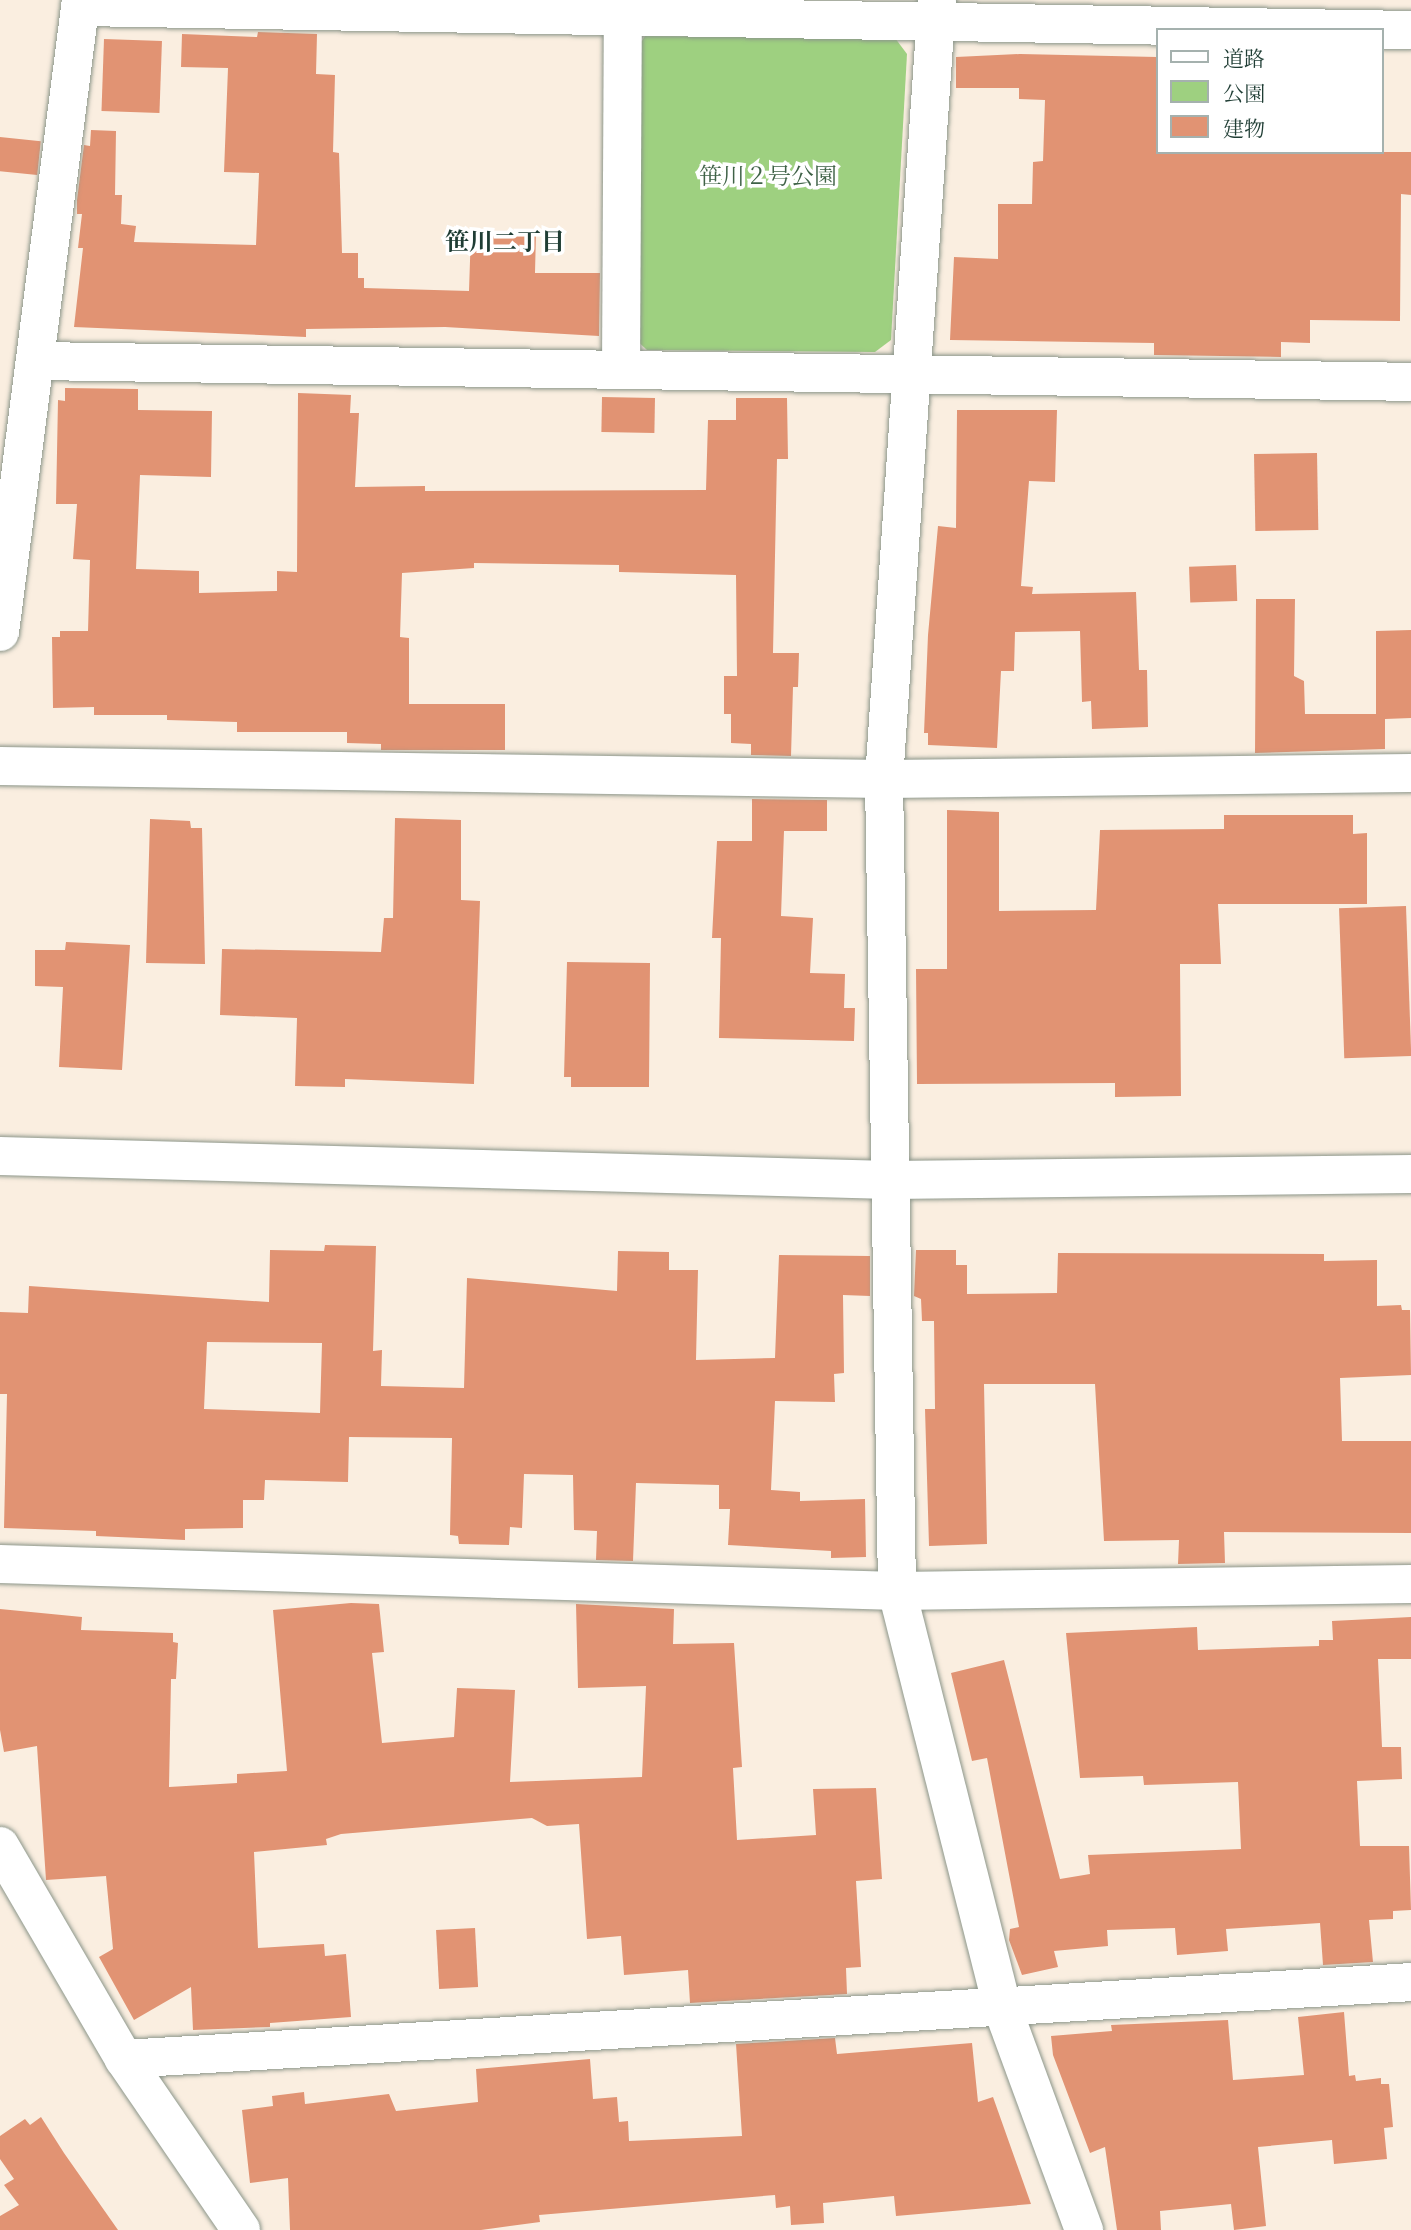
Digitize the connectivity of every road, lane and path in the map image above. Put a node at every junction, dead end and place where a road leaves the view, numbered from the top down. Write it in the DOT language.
graph roads {
  1 [pos="80,3"];
  2 [pos="936,11"];
  3 [pos="623,17"];
  4 [pos="1361,28"];
  5 [pos="1383,29"];
  6 [pos="1411,30"];
  7 [pos="36,360"];
  8 [pos="621,369"];
  9 [pos="911,374"];
  10 [pos="1411,382"];
  11 [pos="0,632"];
  12 [pos="0,766"];
  13 [pos="1411,774"];
  14 [pos="884,779"];
  15 [pos="0,1156"];
  16 [pos="1411,1174"];
  17 [pos="890,1180"];
  18 [pos="0,1564"];
  19 [pos="1411,1584"];
  20 [pos="897,1591"];
  21 [pos="0,1846"];
  22 [pos="1411,1982"];
  23 [pos="1002,2007"];
  24 [pos="124,2059"];
  25 [pos="241,2230"];
  26 [pos="1084,2230"];
  1 -- 3 [label="street"];
  1 -- 7 [label="street"];
  2 -- 3 [label="street"];
  2 -- 4 [label="street"];
  2 -- 9 [label="street"];
  3 -- 8 [label="street"];
  5 -- 6 [label="street"];
  7 -- 8 [label="street"];
  7 -- 11 [label="street"];
  8 -- 9 [label="street"];
  9 -- 10 [label="street"];
  9 -- 14 [label="street"];
  12 -- 14 [label="street"];
  13 -- 14 [label="street"];
  14 -- 17 [label="street"];
  15 -- 17 [label="street"];
  16 -- 17 [label="street"];
  17 -- 20 [label="street"];
  18 -- 20 [label="street"];
  19 -- 20 [label="street"];
  20 -- 23 [label="street"];
  21 -- 24 [label="street"];
  22 -- 23 [label="street"];
  23 -- 24 [label="street"];
  23 -- 26 [label="street"];
  24 -- 25 [label="street"];
}
